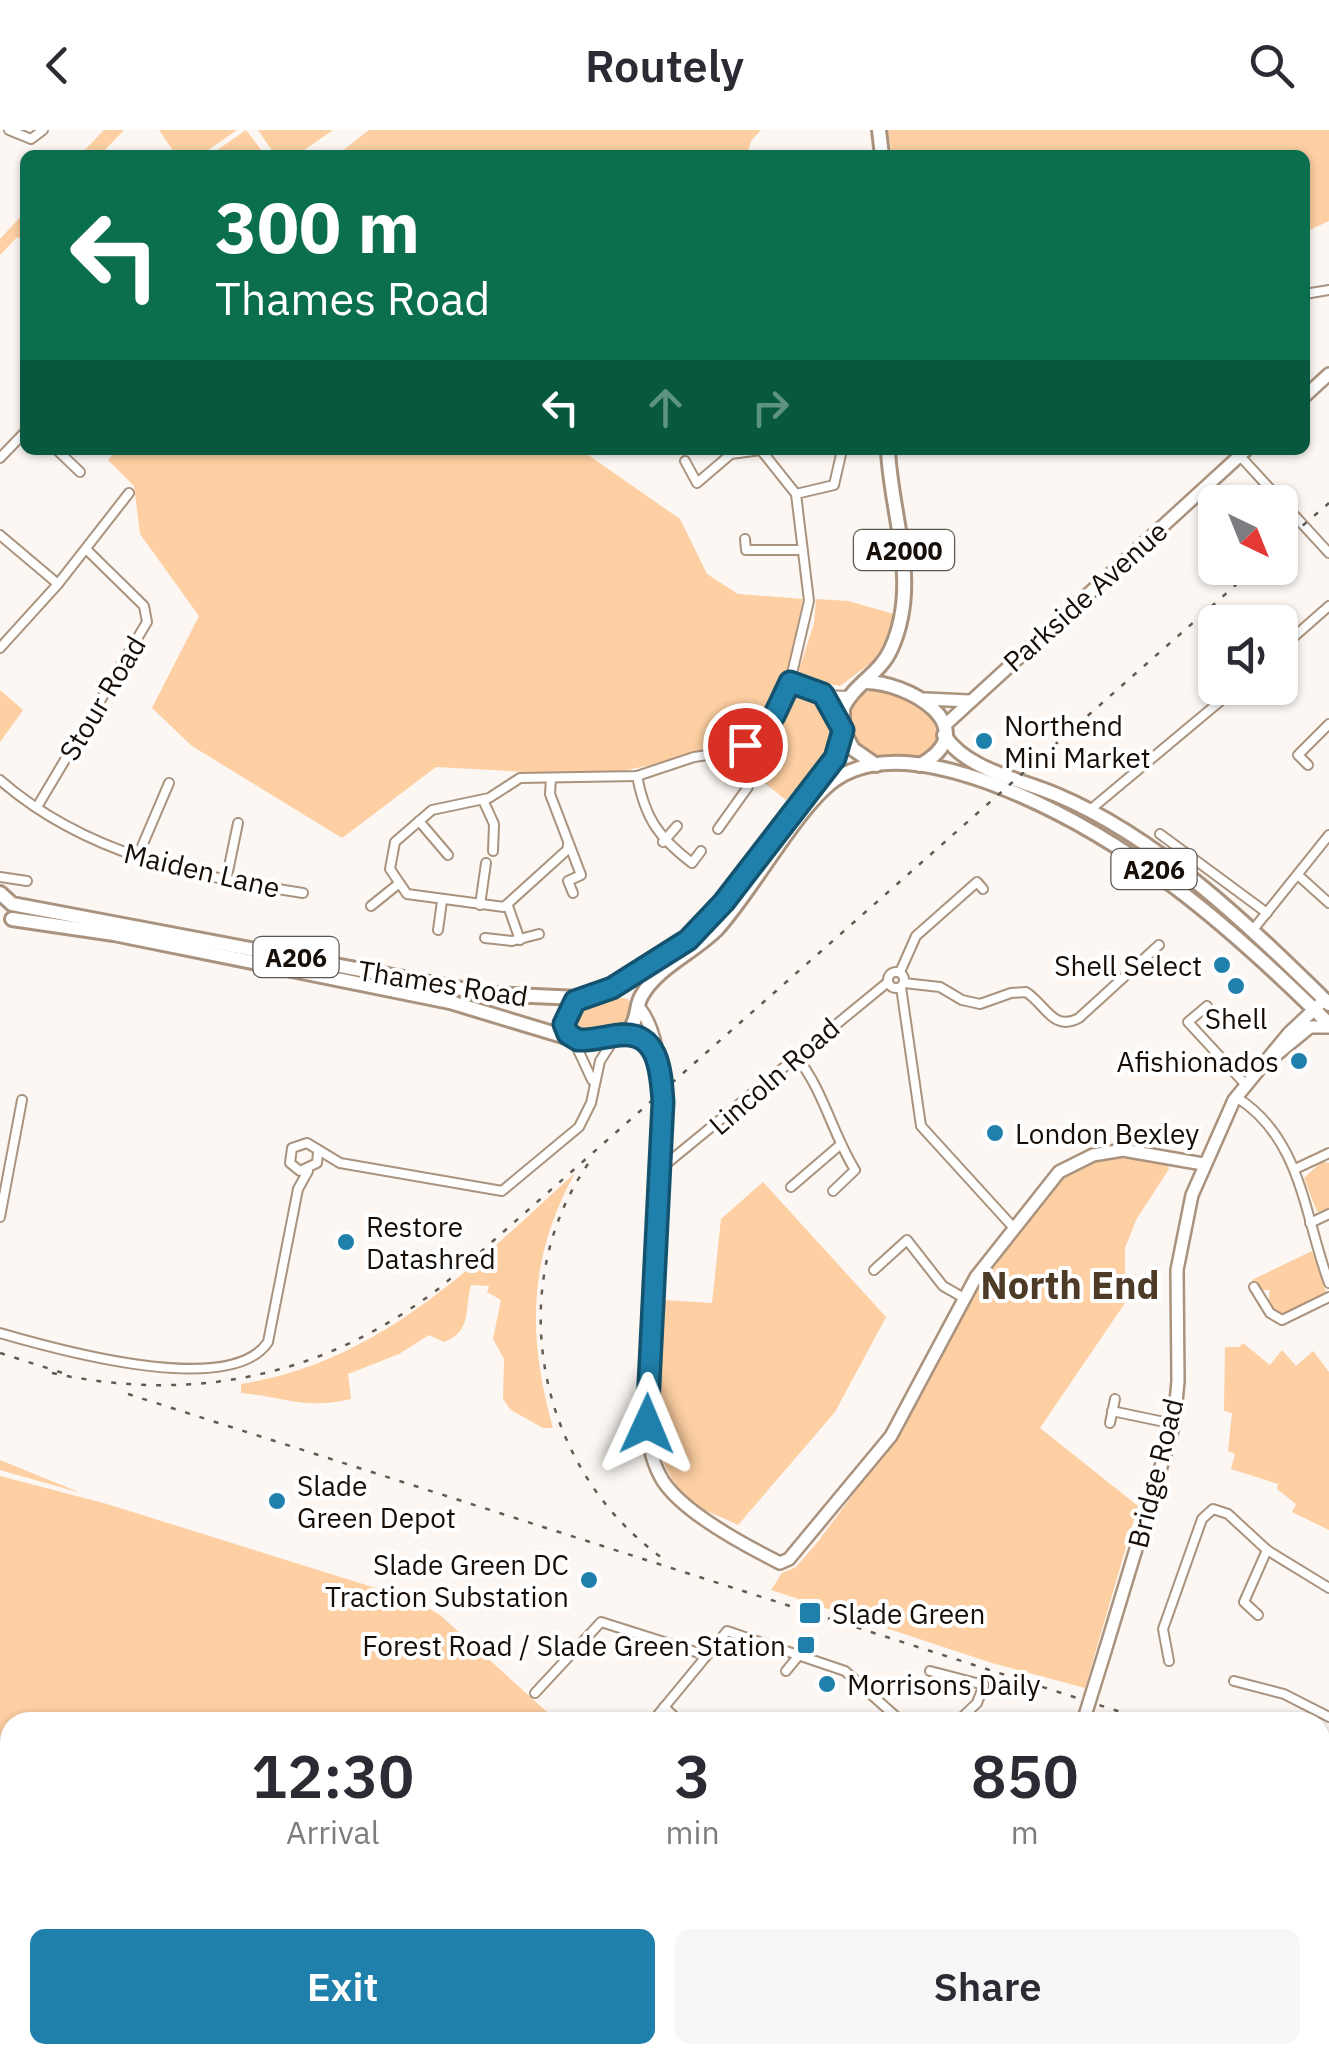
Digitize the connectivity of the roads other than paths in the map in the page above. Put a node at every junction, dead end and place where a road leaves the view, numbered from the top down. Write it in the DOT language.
graph roads {
  1 [pos="9,130"];
  2 [pos="43,130"];
  3 [pos="1329,374"];
  4 [pos="1310,391"];
  5 [pos="20,437"];
  6 [pos="61,455"];
  7 [pos="730,455"];
  8 [pos="765,455"];
  9 [pos="841,455"];
  10 [pos="889,455"];
  11 [pos="1241,455"];
  12 [pos="1245,455"];
  13 [pos="0,458"];
  14 [pos="684,461"];
  15 [pos="80,472"];
  16 [pos="130,493"];
  17 [pos="796,494"];
  18 [pos="0,535"];
  19 [pos="745,539"];
  20 [pos="86,549"];
  21 [pos="802,550"];
  22 [pos="1329,554"];
  23 [pos="58,584"];
  24 [pos="1329,606"];
  25 [pos="1298,633"];
  26 [pos="2,642"];
  27 [pos="891,650"];
  28 [pos="790,682"];
  29 [pos="864,682"];
  30 [pos="909,692"];
  31 [pos="823,694"];
  32 [pos="848,696"];
  33 [pos="925,699"];
  34 [pos="969,701"];
  35 [pos="1216,705"];
  36 [pos="1329,724"];
  37 [pos="842,727"];
  38 [pos="944,730"];
  39 [pos="735,751"];
  40 [pos="876,765"];
  41 [pos="920,765"];
  42 [pos="1308,765"];
  43 [pos="637,776"];
  44 [pos="551,778"];
  45 [pos="0,780"];
  46 [pos="169,783"];
  47 [pos="1112,796"];
  48 [pos="483,800"];
  49 [pos="36,807"];
  50 [pos="1090,810"];
  51 [pos="1103,818"];
  52 [pos="419,821"];
  53 [pos="238,823"];
  54 [pos="677,826"];
  55 [pos="718,829"];
  56 [pos="1160,834"];
  57 [pos="1329,834"];
  58 [pos="664,842"];
  59 [pos="568,844"];
  60 [pos="493,851"];
  61 [pos="700,852"];
  62 [pos="448,856"];
  63 [pos="137,858"];
  64 [pos="486,863"];
  65 [pos="1299,876"];
  66 [pos="0,877"];
  67 [pos="226,880"];
  68 [pos="27,882"];
  69 [pos="397,884"];
  70 [pos="984,889"];
  71 [pos="0,893"];
  72 [pos="304,893"];
  73 [pos="573,893"];
  74 [pos="442,901"];
  75 [pos="1329,903"];
  76 [pos="371,906"];
  77 [pos="480,906"];
  78 [pos="508,906"];
  79 [pos="12,912"];
  80 [pos="428,914"];
  81 [pos="1266,914"];
  82 [pos="441,916"];
  83 [pos="0,930"];
  84 [pos="438,930"];
  85 [pos="1252,931"];
  86 [pos="539,934"];
  87 [pos="485,938"];
  88 [pos="520,940"];
  89 [pos="1160,945"];
  90 [pos="900,972"];
  91 [pos="888,982"];
  92 [pos="902,985"];
  93 [pos="612,988"];
  94 [pos="580,998"];
  95 [pos="1328,1003"];
  96 [pos="640,1006"];
  97 [pos="1207,1006"];
  98 [pos="1313,1008"];
  99 [pos="1329,1025"];
  100 [pos="620,1035"];
  101 [pos="570,1036"];
  102 [pos="658,1056"];
  103 [pos="796,1056"];
  104 [pos="1269,1060"];
  105 [pos="592,1080"];
  106 [pos="1246,1085"];
  107 [pos="1236,1098"];
  108 [pos="22,1100"];
  109 [pos="840,1145"];
  110 [pos="318,1152"];
  111 [pos="1329,1153"];
  112 [pos="1058,1156"];
  113 [pos="4,1158"];
  114 [pos="340,1162"];
  115 [pos="1203,1164"];
  116 [pos="1068,1166"];
  117 [pos="293,1167"];
  118 [pos="312,1168"];
  119 [pos="660,1169"];
  120 [pos="1296,1169"];
  121 [pos="791,1187"];
  122 [pos="298,1190"];
  123 [pos="833,1190"];
  124 [pos="1329,1214"];
  125 [pos="0,1217"];
  126 [pos="1310,1223"];
  127 [pos="1013,1228"];
  128 [pos="874,1270"];
  129 [pos="1329,1283"];
  130 [pos="1254,1288"];
  131 [pos="1329,1297"];
  132 [pos="964,1298"];
  133 [pos="0,1334"];
  134 [pos="1115,1400"];
  135 [pos="1112,1412"];
  136 [pos="1110,1423"];
  137 [pos="1174,1424"];
  138 [pos="1267,1550"];
  139 [pos="1329,1588"];
  140 [pos="1258,1614"];
  141 [pos="800,1654"];
  142 [pos="704,1655"];
  143 [pos="1169,1661"];
  144 [pos="786,1671"];
  145 [pos="930,1671"];
  146 [pos="1234,1681"];
  147 [pos="535,1692"];
  148 [pos="664,1707"];
  149 [pos="660,1712"];
  150 [pos="669,1712"];
  151 [pos="890,1712"];
  152 [pos="967,1712"];
  153 [pos="1085,1712"];
  154 [pos="1319,1712"];
  1 -- 2 [label="street"];
  3 -- 4 [label="street"];
  5 -- 13 [label="street"];
  6 -- 15 [label="street"];
  7 -- 14 [label="street"];
  8 -- 17 [label="street"];
  9 -- 17 [label="street"];
  10 -- 27 [label="main road, A2000"];
  11 -- 34 [label="street, Parkside Avenue"];
  12 -- 22 [label="street"];
  16 -- 20 [label="street"];
  17 -- 21 [label="street"];
  18 -- 23 [label="street"];
  19 -- 21 [label="street"];
  20 -- 23 [label="street"];
  20 -- 49 [label="street, Stour Road"];
  21 -- 28 [label="street"];
  23 -- 26 [label="street"];
  24 -- 25 [label="street"];
  27 -- 29 [label="main road, A2000"];
  27 -- 30 [label="main road"];
  28 -- 31 [label="street"];
  28 -- 39 [label="street"];
  29 -- 30 [label="main road"];
  29 -- 32 [label="main road"];
  30 -- 33 [label="main road"];
  31 -- 32 [label="street"];
  31 -- 37 [label="street"];
  32 -- 37 [label="main road, Thames Road"];
  33 -- 34 [label="street"];
  33 -- 38 [label="main road"];
  34 -- 38 [label="street, Parkside Avenue"];
  35 -- 47 [label="street"];
  36 -- 42 [label="street"];
  37 -- 40 [label="main road"];
  37 -- 93 [label="main road, Thames Road"];
  38 -- 41 [label="main road"];
  38 -- 50 [label="main road, A206"];
  39 -- 43 [label="street"];
  39 -- 55 [label="street"];
  40 -- 41 [label="main road"];
  40 -- 96 [label="main road"];
  41 -- 98 [label="main road, A206"];
  43 -- 44 [label="street"];
  43 -- 58 [label="street"];
  44 -- 48 [label="street"];
  44 -- 59 [label="street"];
  45 -- 49 [label="street, Maiden Lane"];
  46 -- 63 [label="street"];
  47 -- 50 [label="street"];
  47 -- 51 [label="street"];
  48 -- 52 [label="street"];
  48 -- 60 [label="street"];
  49 -- 63 [label="street, Maiden Lane"];
  50 -- 51 [label="main road, A206"];
  51 -- 85 [label="main road, A206"];
  52 -- 62 [label="street"];
  52 -- 69 [label="street"];
  53 -- 67 [label="street"];
  54 -- 58 [label="street"];
  56 -- 81 [label="street"];
  57 -- 65 [label="street"];
  58 -- 61 [label="street"];
  59 -- 73 [label="street"];
  59 -- 78 [label="street"];
  63 -- 67 [label="street, Maiden Lane"];
  64 -- 77 [label="street"];
  65 -- 75 [label="street"];
  65 -- 81 [label="street"];
  66 -- 68 [label="street"];
  67 -- 72 [label="street, Maiden Lane"];
  69 -- 74 [label="street"];
  69 -- 76 [label="street"];
  70 -- 90 [label="street"];
  71 -- 79 [label="main road"];
  74 -- 77 [label="street"];
  74 -- 82 [label="street"];
  77 -- 78 [label="street"];
  78 -- 88 [label="street"];
  79 -- 83 [label="main road"];
  79 -- 94 [label="main road, Thames Road / A206"];
  79 -- 101 [label="main road, Thames Road / A206"];
  80 -- 82 [label="street"];
  81 -- 85 [label="street"];
  82 -- 84 [label="street"];
  85 -- 95 [label="main road, A206"];
  86 -- 88 [label="street"];
  87 -- 88 [label="street"];
  89 -- 92 [label="street"];
  90 -- 91 [label="street, Lincoln Road"];
  90 -- 92 [label="street"];
  91 -- 92 [label="street"];
  91 -- 103 [label="street, Lincoln Road"];
  92 -- 127 [label="street"];
  93 -- 94 [label="main road, Thames Road"];
  93 -- 96 [label="main road"];
  94 -- 101 [label="main road, Thames Road"];
  95 -- 98 [label="street"];
  96 -- 100 [label="main road"];
  96 -- 102 [label="street"];
  97 -- 106 [label="street"];
  98 -- 99 [label="main road, A206"];
  98 -- 104 [label="street, Bridge Road"];
  99 -- 104 [label="street, Bridge Road"];
  100 -- 101 [label="main road, Thames Road"];
  100 -- 102 [label="street"];
  100 -- 105 [label="street"];
  101 -- 105 [label="street"];
  102 -- 119 [label="street"];
  103 -- 109 [label="street"];
  103 -- 119 [label="street, Lincoln Road"];
  104 -- 106 [label="street, Bridge Road"];
  105 -- 114 [label="street"];
  106 -- 107 [label="street, Bridge Road"];
  107 -- 115 [label="street, Bridge Road"];
  107 -- 120 [label="street"];
  108 -- 113 [label="street"];
  109 -- 121 [label="street"];
  109 -- 123 [label="street"];
  110 -- 114 [label="street"];
  110 -- 117 [label="street"];
  110 -- 118 [label="street"];
  111 -- 120 [label="street"];
  112 -- 116 [label="street"];
  113 -- 125 [label="street"];
  114 -- 118 [label="street"];
  115 -- 116 [label="street"];
  115 -- 137 [label="street, Bridge Road"];
  116 -- 127 [label="street"];
  117 -- 118 [label="street"];
  117 -- 122 [label="street"];
  118 -- 122 [label="street"];
  119 -- 132 [label="street"];
  120 -- 126 [label="street"];
  122 -- 133 [label="street"];
  124 -- 126 [label="street"];
  126 -- 129 [label="street"];
  127 -- 132 [label="street"];
  128 -- 132 [label="street"];
  130 -- 131 [label="street"];
  134 -- 135 [label="street"];
  135 -- 136 [label="street"];
  135 -- 137 [label="street"];
  137 -- 153 [label="street, Bridge Road, bridge"];
  138 -- 139 [label="street"];
  138 -- 140 [label="street"];
  138 -- 143 [label="street"];
  141 -- 142 [label="street"];
  141 -- 144 [label="street"];
  141 -- 151 [label="street"];
  142 -- 147 [label="street"];
  142 -- 148 [label="street"];
  145 -- 152 [label="street"];
  146 -- 154 [label="street"];
  148 -- 149 [label="street"];
  148 -- 150 [label="street"];
}
